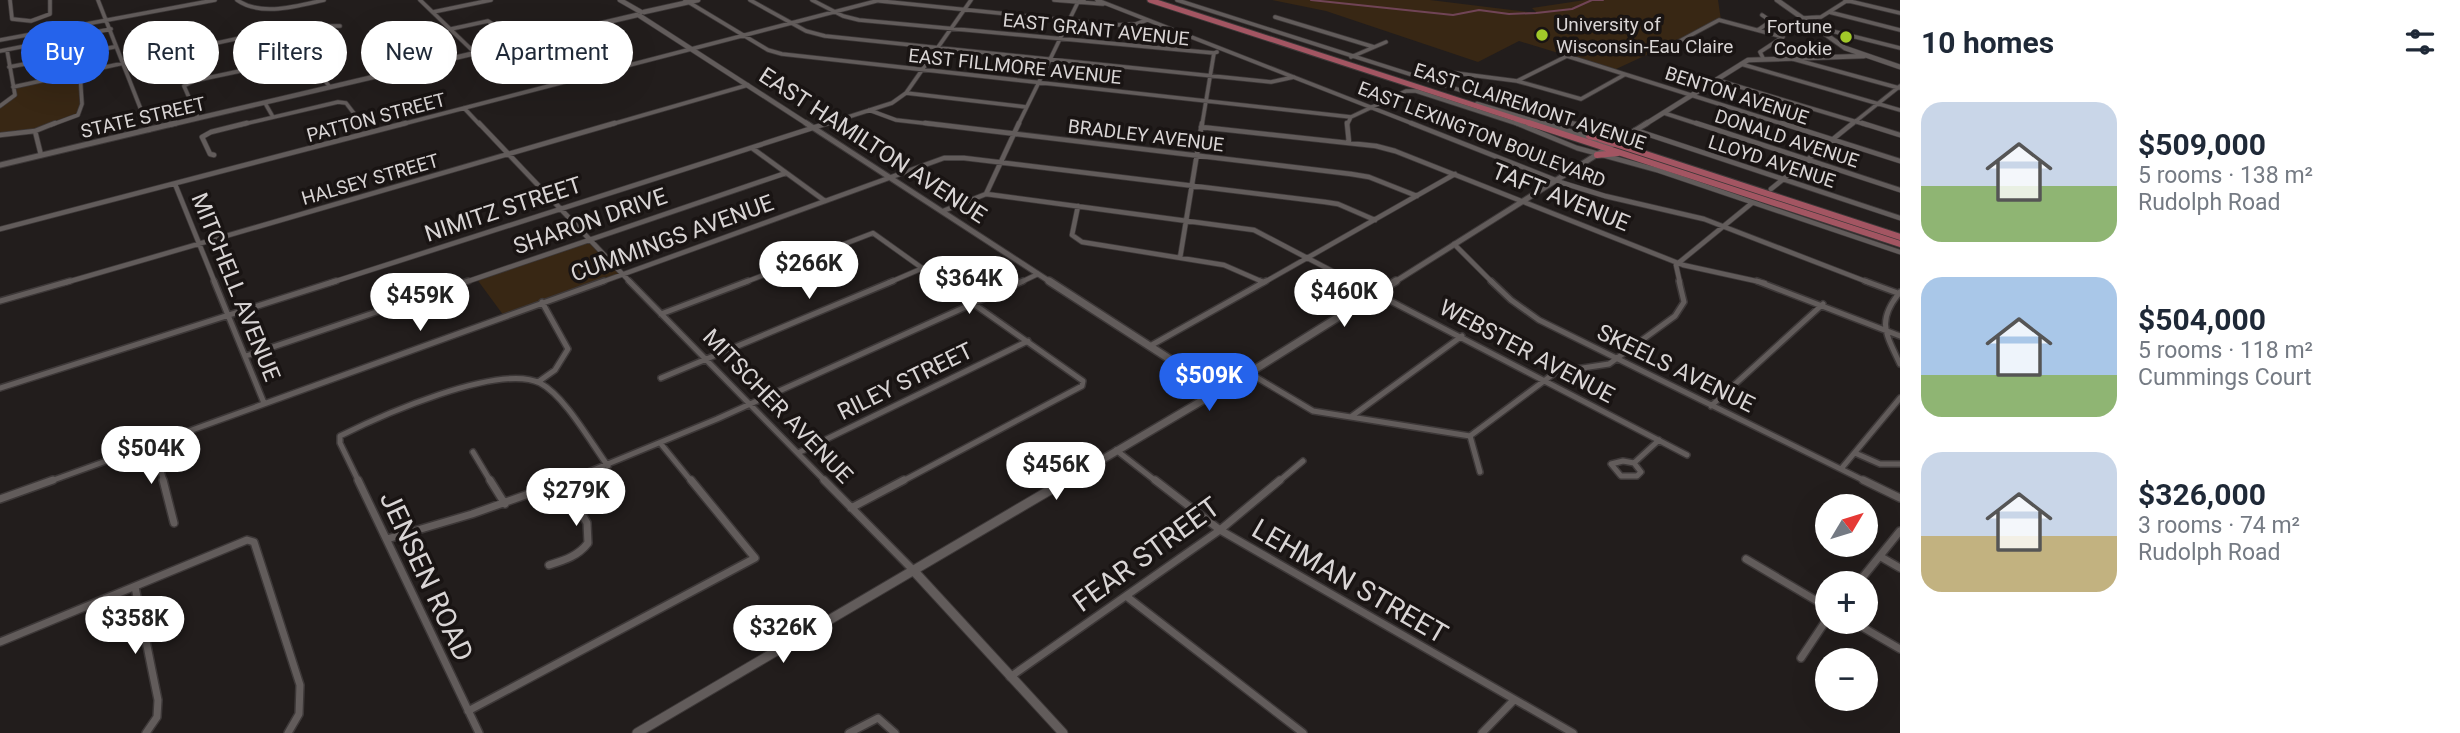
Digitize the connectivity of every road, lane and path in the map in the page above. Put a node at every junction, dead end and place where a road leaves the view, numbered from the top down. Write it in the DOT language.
graph roads {
  1 [pos="10,0"];
  2 [pos="50,0"];
  3 [pos="98,0"];
  4 [pos="215,0"];
  5 [pos="237,0"];
  6 [pos="324,0"];
  7 [pos="420,0"];
  8 [pos="491,0"];
  9 [pos="620,0"];
  10 [pos="698,0"];
  11 [pos="750,0"];
  12 [pos="812,0"];
  13 [pos="878,0"];
  14 [pos="971,0"];
  15 [pos="1054,0"];
  16 [pos="1084,0"];
  17 [pos="1097,0"];
  18 [pos="1150,0"];
  19 [pos="1164,0"];
  20 [pos="1177,0"];
  21 [pos="1777,0"];
  22 [pos="1847,0"];
  23 [pos="204,1"];
  24 [pos="687,1"];
  25 [pos="1078,2"];
  26 [pos="1110,5"];
  27 [pos="964,10"];
  28 [pos="433,12"];
  29 [pos="835,12"];
  30 [pos="1829,12"];
  31 [pos="1900,13"];
  32 [pos="640,14"];
  33 [pos="1762,15"];
  34 [pos="1275,17"];
  35 [pos="1803,18"];
  36 [pos="105,20"];
  37 [pos="1068,20"];
  38 [pos="1147,20"];
  39 [pos="442,21"];
  40 [pos="611,21"];
  41 [pos="791,23"];
  42 [pos="1816,27"];
  43 [pos="951,28"];
  44 [pos="111,29"];
  45 [pos="1758,30"];
  46 [pos="1900,30"];
  47 [pos="744,35"];
  48 [pos="457,36"];
  49 [pos="233,39"];
  50 [pos="1060,39"];
  51 [pos="0,40"];
  52 [pos="1386,42"];
  53 [pos="1678,45"];
  54 [pos="114,47"];
  55 [pos="1374,47"];
  56 [pos="693,48"];
  57 [pos="938,48"];
  58 [pos="1900,48"];
  59 [pos="471,49"];
  60 [pos="8,50"];
  61 [pos="1223,50"];
  62 [pos="0,51"];
  63 [pos="1214,53"];
  64 [pos="471,54"];
  65 [pos="1566,56"];
  66 [pos="1864,56"];
  67 [pos="1351,57"];
  68 [pos="1763,58"];
  69 [pos="1790,58"];
  70 [pos="1050,60"];
  71 [pos="122,64"];
  72 [pos="1741,64"];
  73 [pos="9,67"];
  74 [pos="109,67"];
  75 [pos="1900,68"];
  76 [pos="922,70"];
  77 [pos="1625,75"];
  78 [pos="1210,76"];
  79 [pos="1294,77"];
  80 [pos="1429,80"];
  81 [pos="1717,80"];
  82 [pos="1517,81"];
  83 [pos="1039,82"];
  84 [pos="27,84"];
  85 [pos="81,84"];
  86 [pos="748,85"];
  87 [pos="13,87"];
  88 [pos="1899,87"];
  89 [pos="330,88"];
  90 [pos="906,93"];
  91 [pos="1692,96"];
  92 [pos="1206,100"];
  93 [pos="265,103"];
  94 [pos="1877,103"];
  95 [pos="0,106"];
  96 [pos="1027,107"];
  97 [pos="464,108"];
  98 [pos="1371,108"];
  99 [pos="869,110"];
  100 [pos="1900,110"];
  101 [pos="1664,113"];
  102 [pos="273,117"];
  103 [pos="1351,117"];
  104 [pos="198,118"];
  105 [pos="355,120"];
  106 [pos="1855,122"];
  107 [pos="1201,127"];
  108 [pos="813,128"];
  109 [pos="149,130"];
  110 [pos="1636,130"];
  111 [pos="35,131"];
  112 [pos="1015,134"];
  113 [pos="1628,134"];
  114 [pos="0,135"];
  115 [pos="1900,135"];
  116 [pos="1589,136"];
  117 [pos="1832,140"];
  118 [pos="1349,143"];
  119 [pos="1611,146"];
  120 [pos="752,148"];
  121 [pos="509,154"];
  122 [pos="41,155"];
  123 [pos="214,155"];
  124 [pos="1197,155"];
  125 [pos="1597,155"];
  126 [pos="1635,156"];
  127 [pos="1808,159"];
  128 [pos="1900,161"];
  129 [pos="1001,162"];
  130 [pos="0,165"];
  131 [pos="786,173"];
  132 [pos="1455,174"];
  133 [pos="890,178"];
  134 [pos="1557,180"];
  135 [pos="1781,180"];
  136 [pos="175,184"];
  137 [pos="1191,186"];
  138 [pos="1771,189"];
  139 [pos="1900,190"];
  140 [pos="986,194"];
  141 [pos="1417,196"];
  142 [pos="1524,200"];
  143 [pos="825,201"];
  144 [pos="1752,203"];
  145 [pos="1079,206"];
  146 [pos="560,209"];
  147 [pos="943,211"];
  148 [pos="1900,218"];
  149 [pos="1186,220"];
  150 [pos="1375,220"];
  151 [pos="1723,227"];
  152 [pos="0,229"];
  153 [pos="873,233"];
  154 [pos="590,240"];
  155 [pos="1900,240"];
  156 [pos="200,243"];
  157 [pos="1454,244"];
  158 [pos="1900,252"];
  159 [pos="1310,257"];
  160 [pos="1181,258"];
  161 [pos="1678,263"];
  162 [pos="923,268"];
  163 [pos="623,274"];
  164 [pos="1038,274"];
  165 [pos="1263,282"];
  166 [pos="1377,292"];
  167 [pos="1900,293"];
  168 [pos="0,300"];
  169 [pos="542,302"];
  170 [pos="972,302"];
  171 [pos="1823,304"];
  172 [pos="662,314"];
  173 [pos="228,315"];
  174 [pos="1883,329"];
  175 [pos="1900,335"];
  176 [pos="1462,336"];
  177 [pos="1028,341"];
  178 [pos="1150,346"];
  179 [pos="246,356"];
  180 [pos="706,359"];
  181 [pos="1617,359"];
  182 [pos="1900,364"];
  183 [pos="1249,373"];
  184 [pos="661,378"];
  185 [pos="1546,380"];
  186 [pos="538,382"];
  187 [pos="1082,386"];
  188 [pos="0,388"];
  189 [pos="1219,391"];
  190 [pos="1900,398"];
  191 [pos="264,403"];
  192 [pos="750,403"];
  193 [pos="1711,405"];
  194 [pos="1352,416"];
  195 [pos="1470,436"];
  196 [pos="1659,440"];
  197 [pos="154,444"];
  198 [pos="661,444"];
  199 [pos="1116,450"];
  200 [pos="473,452"];
  201 [pos="798,453"];
  202 [pos="1855,453"];
  203 [pos="1687,455"];
  204 [pos="1303,461"];
  205 [pos="1634,463"];
  206 [pos="1900,464"];
  207 [pos="608,466"];
  208 [pos="1842,469"];
  209 [pos="1480,472"];
  210 [pos="564,484"];
  211 [pos="1900,498"];
  212 [pos="0,499"];
  213 [pos="505,504"];
  214 [pos="851,508"];
  215 [pos="174,523"];
  216 [pos="1220,530"];
  217 [pos="1900,531"];
  218 [pos="387,539"];
  219 [pos="1881,557"];
  220 [pos="1746,559"];
  221 [pos="549,565"];
  222 [pos="1900,568"];
  223 [pos="913,570"];
  224 [pos="1869,571"];
  225 [pos="135,587"];
  226 [pos="1126,596"];
  227 [pos="1815,600"];
  228 [pos="1817,634"];
  229 [pos="1874,634"];
  230 [pos="0,642"];
  231 [pos="1900,649"];
  232 [pos="1801,657"];
  233 [pos="1010,677"];
  234 [pos="1514,699"];
  235 [pos="468,711"];
  236 [pos="148,731"];
  237 [pos="288,733"];
  238 [pos="479,733"];
  239 [pos="637,733"];
  240 [pos="849,733"];
  241 [pos="895,733"];
  242 [pos="1061,733"];
  243 [pos="1303,733"];
  244 [pos="1482,733"];
  245 [pos="1573,733"];
  1 -- 2 [label="street"];
  3 -- 36 [label="street"];
  4 -- 23 [label="street"];
  5 -- 6 [label="street"];
  7 -- 28 [label="street"];
  8 -- 28 [label="street"];
  9 -- 32 [label="street"];
  10 -- 24 [label="street, STATE STREET"];
  11 -- 41 [label="street"];
  12 -- 29 [label="street, EAST GRANT AVENUE"];
  13 -- 27 [label="street"];
  13 -- 29 [label="street, PATTON STREET"];
  14 -- 27 [label="street, NIMITZ STREET"];
  15 -- 25 [label="street"];
  16 -- 25 [label="street"];
  17 -- 26 [label="street, EAST LEXINGTON BOULEVARD"];
  18 -- 119 [label="main road, EAST CLAIREMONT AVENUE"];
  19 -- 116 [label="main road, EAST CLAIREMONT AVENUE"];
  20 -- 67 [label="street"];
  21 -- 35 [label="street"];
  22 -- 30 [label="street"];
  22 -- 31 [label="street"];
  23 -- 36 [label="street"];
  24 -- 32 [label="street, STATE STREET"];
  24 -- 47 [label="street, EAST FILLMORE AVENUE"];
  25 -- 26 [label="street"];
  25 -- 37 [label="street"];
  26 -- 38 [label="street, EAST LEXINGTON BOULEVARD"];
  27 -- 37 [label="street"];
  27 -- 43 [label="street, NIMITZ STREET"];
  28 -- 39 [label="street"];
  29 -- 41 [label="street, PATTON STREET"];
  29 -- 43 [label="street, EAST GRANT AVENUE"];
  30 -- 35 [label="street"];
  30 -- 46 [label="street"];
  32 -- 40 [label="street, STATE STREET"];
  32 -- 56 [label="street, EAST HAMILTON AVENUE"];
  33 -- 45 [label="street"];
  34 -- 55 [label="street"];
  35 -- 42 [label="street"];
  36 -- 44 [label="street"];
  36 -- 51 [label="street"];
  37 -- 38 [label="street"];
  37 -- 50 [label="street"];
  38 -- 61 [label="street, EAST LEXINGTON BOULEVARD"];
  41 -- 47 [label="street, PATTON STREET"];
  41 -- 57 [label="street"];
  42 -- 58 [label="street"];
  42 -- 66 [label="street"];
  43 -- 50 [label="street, EAST GRANT AVENUE"];
  43 -- 57 [label="street, NIMITZ STREET"];
  44 -- 54 [label="street"];
  44 -- 60 [label="street"];
  45 -- 53 [label="street"];
  45 -- 68 [label="street"];
  47 -- 56 [label="street, PATTON STREET"];
  47 -- 76 [label="street, EAST FILLMORE AVENUE"];
  48 -- 59 [label="street"];
  49 -- 71 [label="street"];
  50 -- 63 [label="street, EAST GRANT AVENUE"];
  50 -- 70 [label="street"];
  52 -- 55 [label="street"];
  54 -- 71 [label="street"];
  54 -- 73 [label="street"];
  55 -- 67 [label="street"];
  56 -- 86 [label="street, EAST HAMILTON AVENUE"];
  56 -- 97 [label="street, PATTON STREET"];
  57 -- 70 [label="street"];
  57 -- 76 [label="street, NIMITZ STREET"];
  60 -- 62 [label="street"];
  60 -- 73 [label="street"];
  61 -- 63 [label="street"];
  61 -- 79 [label="street, EAST LEXINGTON BOULEVARD"];
  63 -- 78 [label="street"];
  64 -- 89 [label="street, STATE STREET"];
  65 -- 77 [label="street, BENTON AVENUE"];
  65 -- 82 [label="street"];
  66 -- 69 [label="street"];
  66 -- 75 [label="street"];
  67 -- 80 [label="street"];
  68 -- 69 [label="street"];
  68 -- 72 [label="street"];
  69 -- 88 [label="street"];
  70 -- 78 [label="street"];
  70 -- 83 [label="street"];
  71 -- 74 [label="street"];
  71 -- 109 [label="street"];
  72 -- 81 [label="street"];
  72 -- 94 [label="street"];
  73 -- 87 [label="street"];
  76 -- 83 [label="street, EAST FILLMORE AVENUE"];
  76 -- 90 [label="street, NIMITZ STREET"];
  77 -- 82 [label="street"];
  77 -- 91 [label="street, BENTON AVENUE"];
  78 -- 79 [label="street"];
  78 -- 92 [label="street"];
  79 -- 98 [label="street, EAST LEXINGTON BOULEVARD"];
  80 -- 82 [label="street"];
  80 -- 113 [label="street"];
  81 -- 91 [label="street"];
  81 -- 106 [label="street"];
  83 -- 92 [label="street, EAST FILLMORE AVENUE"];
  83 -- 96 [label="street"];
  84 -- 87 [label="street"];
  85 -- 111 [label="street"];
  86 -- 108 [label="street, EAST HAMILTON AVENUE"];
  86 -- 121 [label="street, HALSEY STREET"];
  87 -- 95 [label="street"];
  88 -- 94 [label="street"];
  89 -- 93 [label="street, STATE STREET"];
  89 -- 104 [label="street"];
  90 -- 96 [label="street"];
  90 -- 99 [label="street, NIMITZ STREET"];
  91 -- 101 [label="street"];
  91 -- 117 [label="street, BENTON AVENUE"];
  92 -- 103 [label="street, EAST FILLMORE AVENUE"];
  92 -- 107 [label="street"];
  93 -- 102 [label="street"];
  93 -- 104 [label="street, STATE STREET"];
  94 -- 100 [label="street"];
  94 -- 106 [label="street"];
  96 -- 112 [label="street"];
  97 -- 121 [label="street, MITSCHER AVENUE"];
  97 -- 136 [label="street, PATTON STREET"];
  98 -- 103 [label="street"];
  98 -- 125 [label="street"];
  98 -- 134 [label="street, EAST LEXINGTON BOULEVARD"];
  99 -- 108 [label="street, NIMITZ STREET"];
  99 -- 112 [label="street, BRADLEY AVENUE"];
  101 -- 110 [label="street"];
  101 -- 127 [label="street, DONALD AVENUE"];
  102 -- 105 [label="street"];
  102 -- 123 [label="street"];
  103 -- 118 [label="street"];
  104 -- 109 [label="street, STATE STREET"];
  106 -- 115 [label="street"];
  106 -- 117 [label="street"];
  107 -- 118 [label="street, TAFT AVENUE"];
  107 -- 124 [label="street"];
  108 -- 120 [label="street, NIMITZ STREET"];
  108 -- 133 [label="street, EAST HAMILTON AVENUE"];
  109 -- 122 [label="street, STATE STREET"];
  110 -- 113 [label="street"];
  110 -- 135 [label="street, LLOYD AVENUE"];
  111 -- 114 [label="street"];
  111 -- 122 [label="street"];
  112 -- 124 [label="street, BRADLEY AVENUE"];
  112 -- 129 [label="street"];
  113 -- 116 [label="main road"];
  113 -- 119 [label="street"];
  116 -- 119 [label="main road, EAST CLAIREMONT AVENUE"];
  117 -- 127 [label="street"];
  117 -- 128 [label="street, BENTON AVENUE"];
  118 -- 132 [label="street, TAFT AVENUE"];
  119 -- 125 [label="street"];
  119 -- 126 [label="main road, EAST CLAIREMONT AVENUE"];
  119 -- 155 [label="main road, EAST CLAIREMONT AVENUE"];
  120 -- 131 [label="street"];
  120 -- 146 [label="street, NIMITZ STREET"];
  121 -- 146 [label="street, MITSCHER AVENUE"];
  121 -- 156 [label="street, HALSEY STREET"];
  122 -- 130 [label="street, STATE STREET"];
  124 -- 137 [label="street"];
  124 -- 141 [label="street, BRADLEY AVENUE"];
  125 -- 126 [label="main road"];
  125 -- 134 [label="street"];
  125 -- 144 [label="street"];
  126 -- 155 [label="main road, EAST CLAIREMONT AVENUE"];
  127 -- 135 [label="street"];
  127 -- 139 [label="street, DONALD AVENUE"];
  129 -- 133 [label="street, CUMMINGS AVENUE"];
  129 -- 137 [label="street, CUMMINGS AVENUE"];
  129 -- 140 [label="street"];
  131 -- 143 [label="street"];
  131 -- 154 [label="street, SHARON DRIVE"];
  132 -- 141 [label="street"];
  132 -- 142 [label="street, TAFT AVENUE"];
  133 -- 143 [label="street, CUMMINGS AVENUE"];
  133 -- 147 [label="street, EAST HAMILTON AVENUE"];
  134 -- 142 [label="street"];
  134 -- 151 [label="street, EAST LEXINGTON BOULEVARD"];
  135 -- 138 [label="street"];
  135 -- 148 [label="street, LLOYD AVENUE"];
  136 -- 152 [label="street, PATTON STREET"];
  136 -- 156 [label="street, MITCHELL AVENUE"];
  137 -- 149 [label="street"];
  137 -- 150 [label="street, CUMMINGS AVENUE"];
  140 -- 145 [label="street, WEBSTER AVENUE"];
  140 -- 147 [label="street"];
  141 -- 150 [label="street"];
  142 -- 157 [label="street"];
  142 -- 161 [label="street, TAFT AVENUE"];
  143 -- 163 [label="street, CUMMINGS AVENUE"];
  144 -- 151 [label="street"];
  144 -- 158 [label="street"];
  145 -- 149 [label="street, WEBSTER AVENUE"];
  145 -- 160 [label="street"];
  146 -- 154 [label="street, MITSCHER AVENUE"];
  146 -- 173 [label="street, NIMITZ STREET"];
  147 -- 164 [label="street, EAST HAMILTON AVENUE"];
  149 -- 159 [label="street, WEBSTER AVENUE"];
  149 -- 160 [label="street"];
  150 -- 159 [label="street"];
  151 -- 161 [label="street"];
  151 -- 167 [label="street, EAST LEXINGTON BOULEVARD"];
  153 -- 162 [label="street"];
  153 -- 172 [label="street"];
  154 -- 163 [label="street, MITSCHER AVENUE"];
  154 -- 179 [label="street, SHARON DRIVE"];
  156 -- 168 [label="street, HALSEY STREET"];
  156 -- 173 [label="street, MITCHELL AVENUE"];
  157 -- 166 [label="street"];
  157 -- 181 [label="street, SKEELS AVENUE"];
  159 -- 165 [label="street"];
  159 -- 166 [label="street, WEBSTER AVENUE"];
  160 -- 165 [label="street"];
  161 -- 171 [label="street, TAFT AVENUE"];
  161 -- 181 [label="street"];
  162 -- 170 [label="street"];
  162 -- 180 [label="street"];
  163 -- 169 [label="street, CUMMINGS AVENUE"];
  163 -- 172 [label="street, MITSCHER AVENUE"];
  164 -- 170 [label="street"];
  164 -- 178 [label="street, EAST HAMILTON AVENUE"];
  165 -- 178 [label="street"];
  166 -- 176 [label="street, WEBSTER AVENUE"];
  166 -- 183 [label="street"];
  167 -- 174 [label="street"];
  169 -- 186 [label="street"];
  169 -- 191 [label="street, CUMMINGS AVENUE"];
  170 -- 177 [label="street"];
  170 -- 192 [label="street"];
  171 -- 174 [label="street, TAFT AVENUE"];
  171 -- 193 [label="street"];
  172 -- 180 [label="street, MITSCHER AVENUE"];
  173 -- 179 [label="street, MITCHELL AVENUE"];
  173 -- 188 [label="street, NIMITZ STREET"];
  174 -- 175 [label="street, TAFT AVENUE"];
  174 -- 182 [label="street"];
  176 -- 185 [label="street, WEBSTER AVENUE"];
  176 -- 194 [label="street"];
  177 -- 187 [label="street"];
  177 -- 201 [label="street, RILEY STREET"];
  178 -- 189 [label="street, EAST HAMILTON AVENUE"];
  179 -- 191 [label="street, MITCHELL AVENUE"];
  180 -- 184 [label="street"];
  180 -- 192 [label="street, MITSCHER AVENUE"];
  181 -- 185 [label="street"];
  181 -- 193 [label="street, SKEELS AVENUE"];
  183 -- 189 [label="street"];
  183 -- 194 [label="street"];
  185 -- 195 [label="street"];
  185 -- 196 [label="street, WEBSTER AVENUE"];
  186 -- 207 [label="street"];
  186 -- 218 [label="street, JENSEN ROAD"];
  187 -- 214 [label="street"];
  189 -- 199 [label="street"];
  190 -- 202 [label="street"];
  191 -- 197 [label="street, CUMMINGS AVENUE"];
  192 -- 198 [label="street"];
  192 -- 201 [label="street, MITSCHER AVENUE"];
  193 -- 208 [label="street, SKEELS AVENUE"];
  194 -- 195 [label="street"];
  195 -- 209 [label="street"];
  196 -- 203 [label="street, WEBSTER AVENUE"];
  196 -- 205 [label="street"];
  197 -- 212 [label="street, CUMMINGS AVENUE"];
  197 -- 215 [label="street"];
  198 -- 207 [label="street"];
  198 -- 235 [label="street"];
  199 -- 216 [label="street, LEHMAN STREET"];
  199 -- 223 [label="street"];
  200 -- 213 [label="street"];
  201 -- 214 [label="street, MITSCHER AVENUE"];
  202 -- 206 [label="street"];
  202 -- 208 [label="street"];
  204 -- 216 [label="street, FEAR STREET"];
  207 -- 210 [label="street"];
  208 -- 211 [label="street, SKEELS AVENUE"];
  210 -- 213 [label="street"];
  210 -- 221 [label="street"];
  213 -- 218 [label="street"];
  214 -- 223 [label="street, MITSCHER AVENUE"];
  216 -- 226 [label="street, FEAR STREET"];
  216 -- 234 [label="street, LEHMAN STREET"];
  217 -- 219 [label="street"];
  218 -- 235 [label="street, JENSEN ROAD"];
  219 -- 222 [label="street"];
  219 -- 224 [label="street"];
  220 -- 227 [label="street"];
  223 -- 233 [label="street, MITSCHER AVENUE"];
  223 -- 239 [label="street"];
  225 -- 230 [label="street"];
  225 -- 236 [label="street"];
  225 -- 237 [label="street"];
  226 -- 233 [label="street, FEAR STREET"];
  226 -- 243 [label="street"];
  228 -- 232 [label="street"];
  229 -- 231 [label="street"];
  233 -- 242 [label="street, MITSCHER AVENUE"];
  234 -- 244 [label="street"];
  234 -- 245 [label="street, LEHMAN STREET"];
  235 -- 238 [label="street, JENSEN ROAD"];
  240 -- 241 [label="street"];
}
